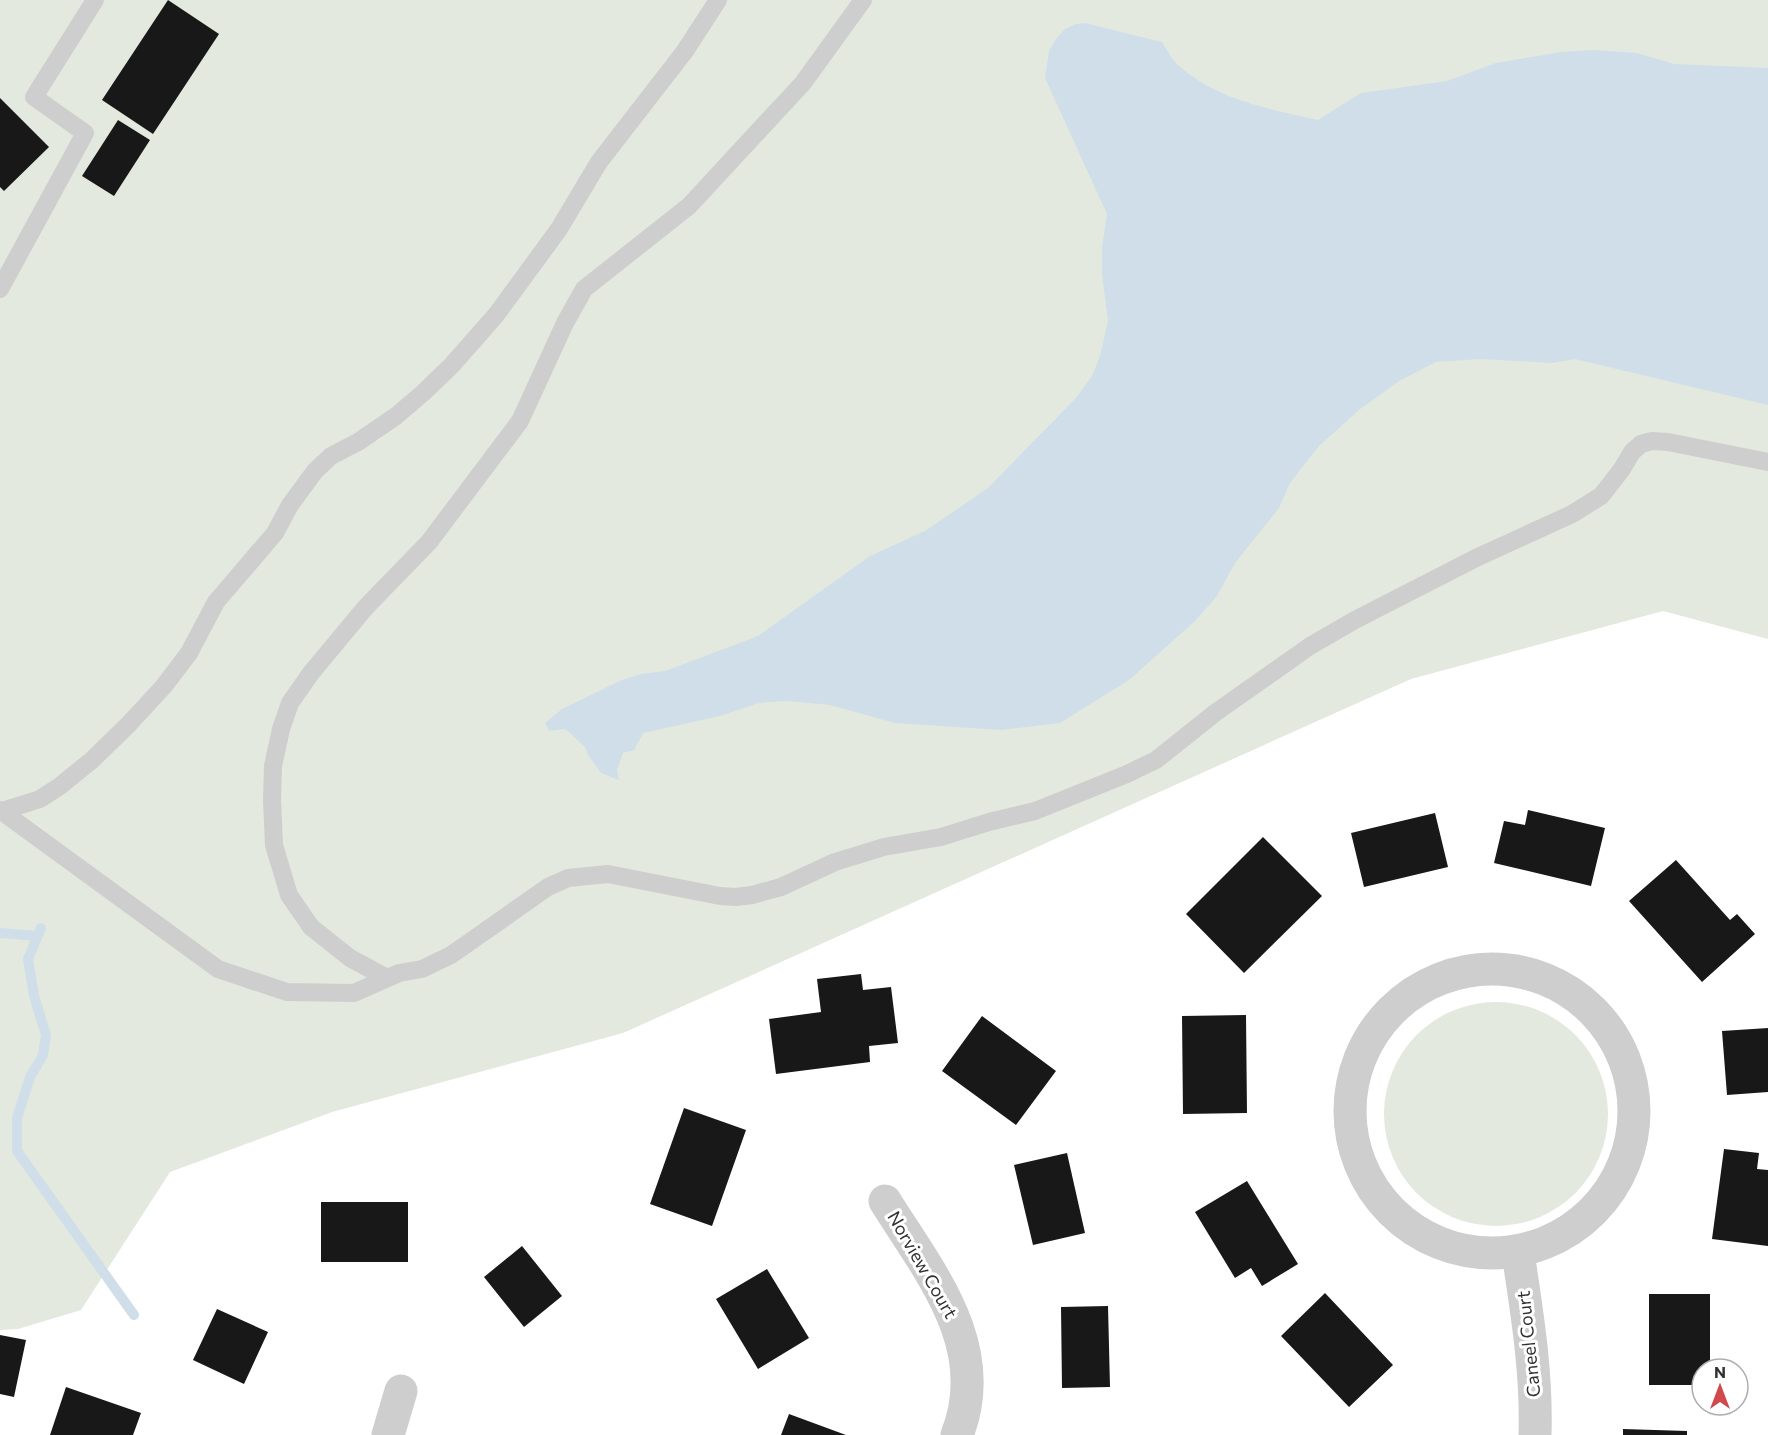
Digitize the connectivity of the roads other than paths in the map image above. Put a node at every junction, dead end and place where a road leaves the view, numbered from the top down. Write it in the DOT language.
graph roads {
  1 [pos="95,0"];
  2 [pos="718,0"];
  3 [pos="863,0"];
  4 [pos="0,290"];
  5 [pos="1768,462"];
  6 [pos="1,810"];
  7 [pos="387,978"];
  8 [pos="885,1201"];
  9 [pos="1518,1252"];
  10 [pos="401,1391"];
  11 [pos="388,1435"];
  12 [pos="957,1435"];
  13 [pos="1535,1435"];
  1 -- 4 [label="lane"];
  2 -- 6 [label="lane"];
  3 -- 7 [label="lane"];
  5 -- 7 [label="lane"];
  6 -- 7 [label="lane"];
  8 -- 12 [label="street, Norview Court"];
  9 -- 9 [label="street"];
  9 -- 13 [label="street, Caneel Court"];
  10 -- 11 [label="street"];
}
